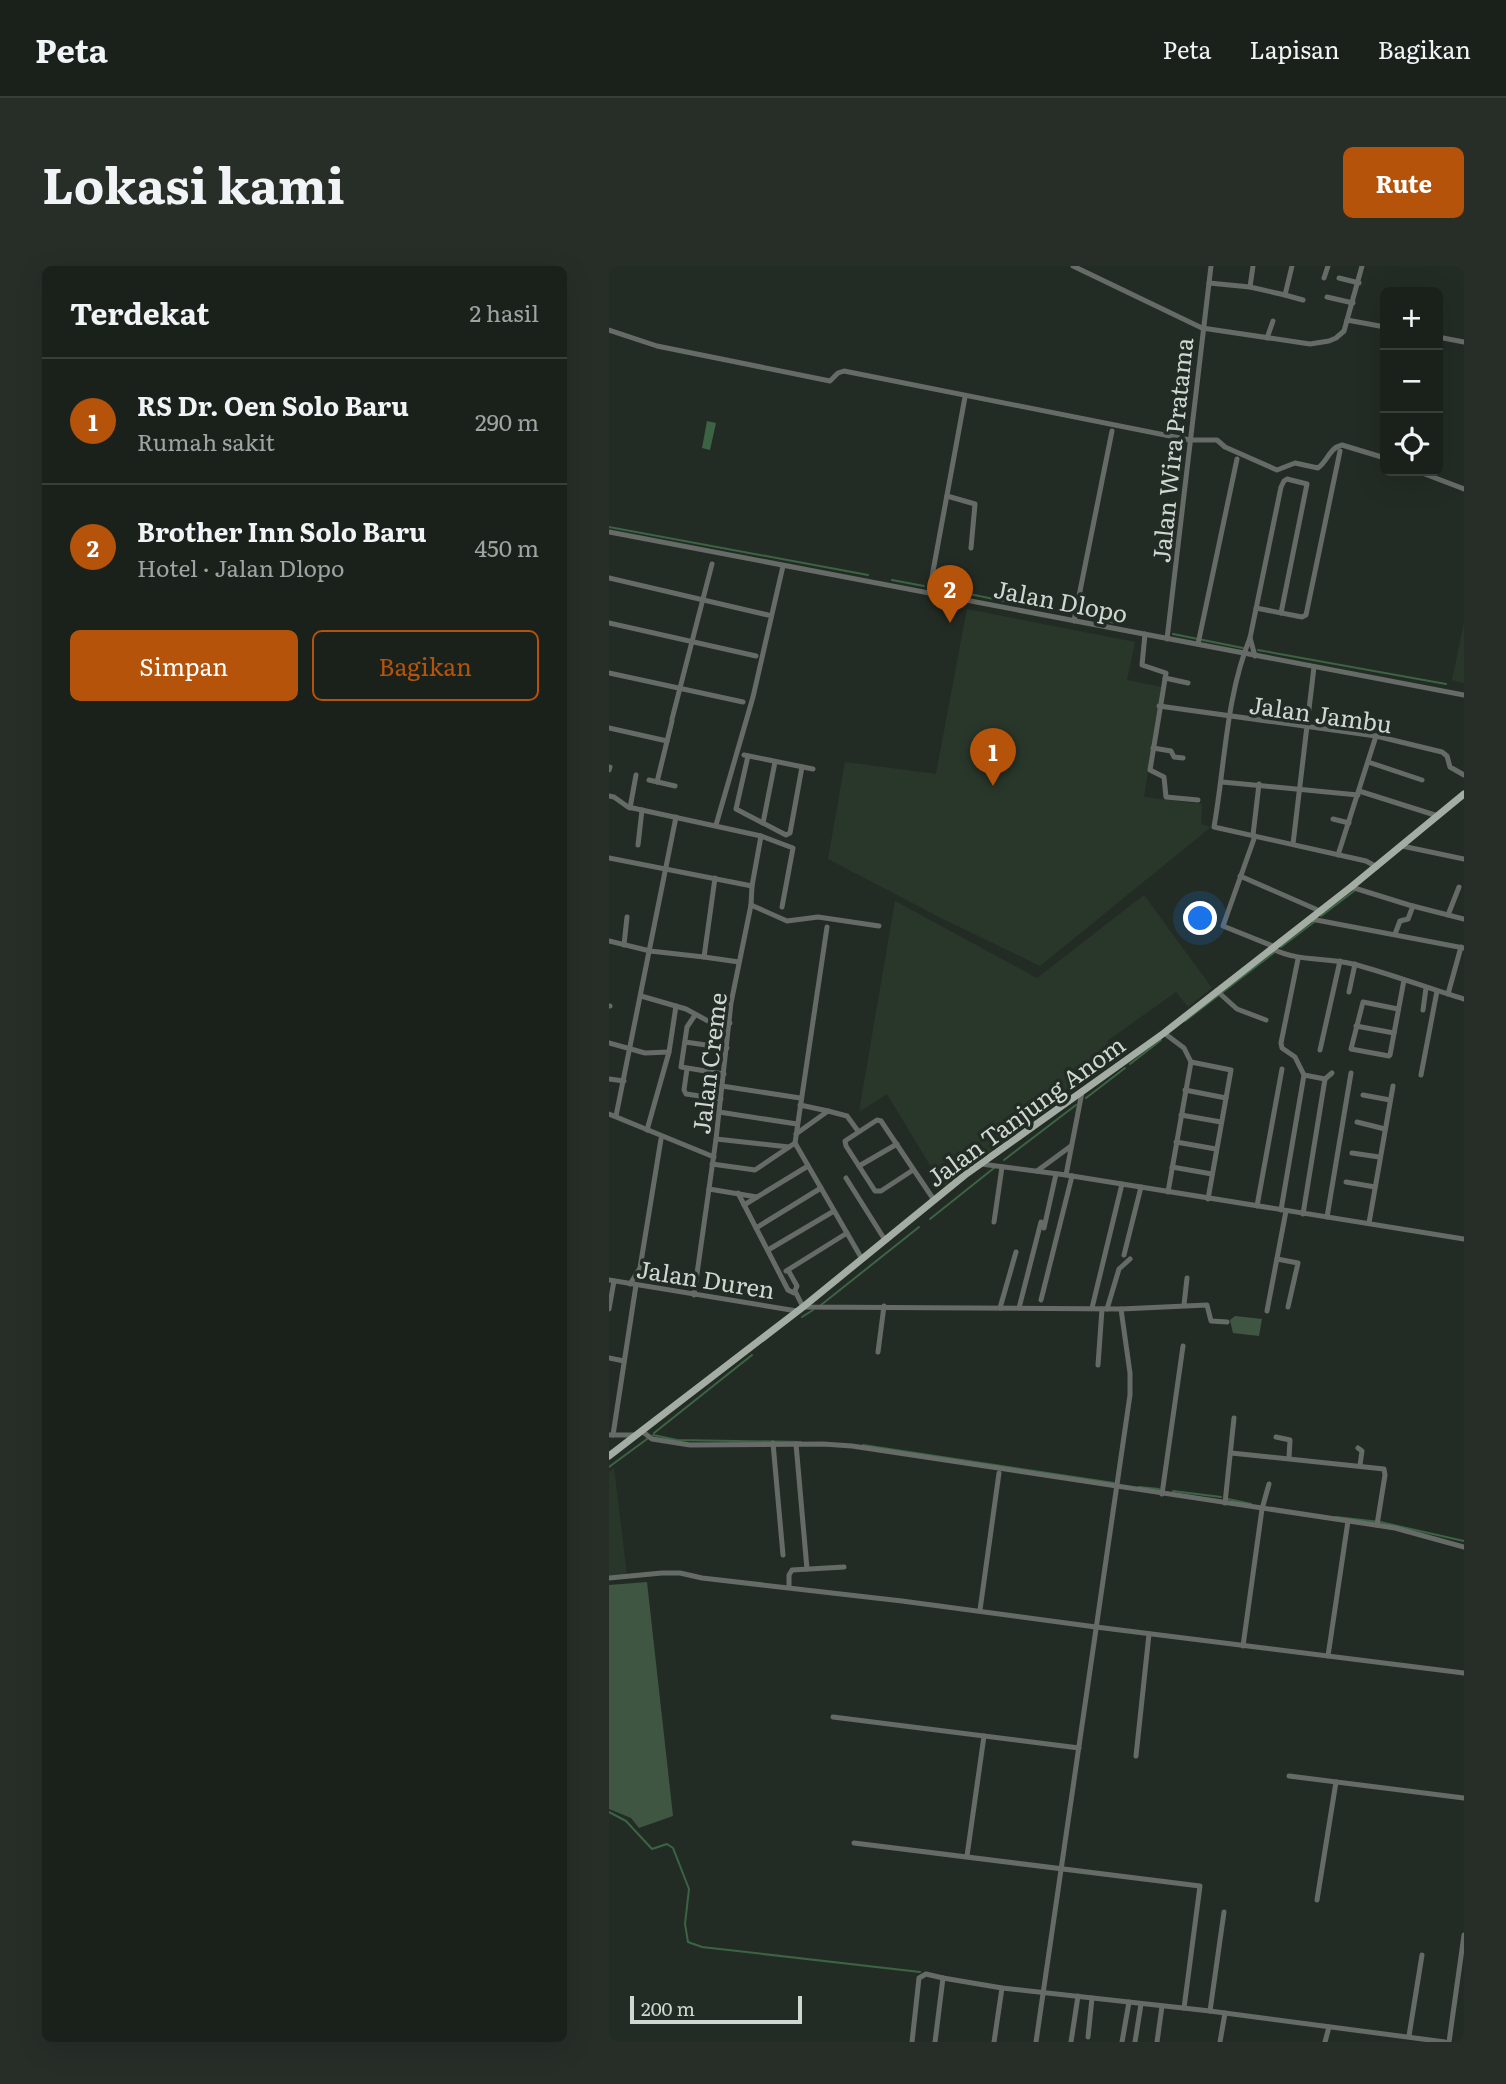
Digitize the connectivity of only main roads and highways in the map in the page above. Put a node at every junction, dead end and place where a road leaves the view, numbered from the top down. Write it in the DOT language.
graph roads {
  1 [pos="1464,794"];
  2 [pos="609,1456"];
  1 -- 2 [label="main road, Jalan Tanjung Anom"];
}
